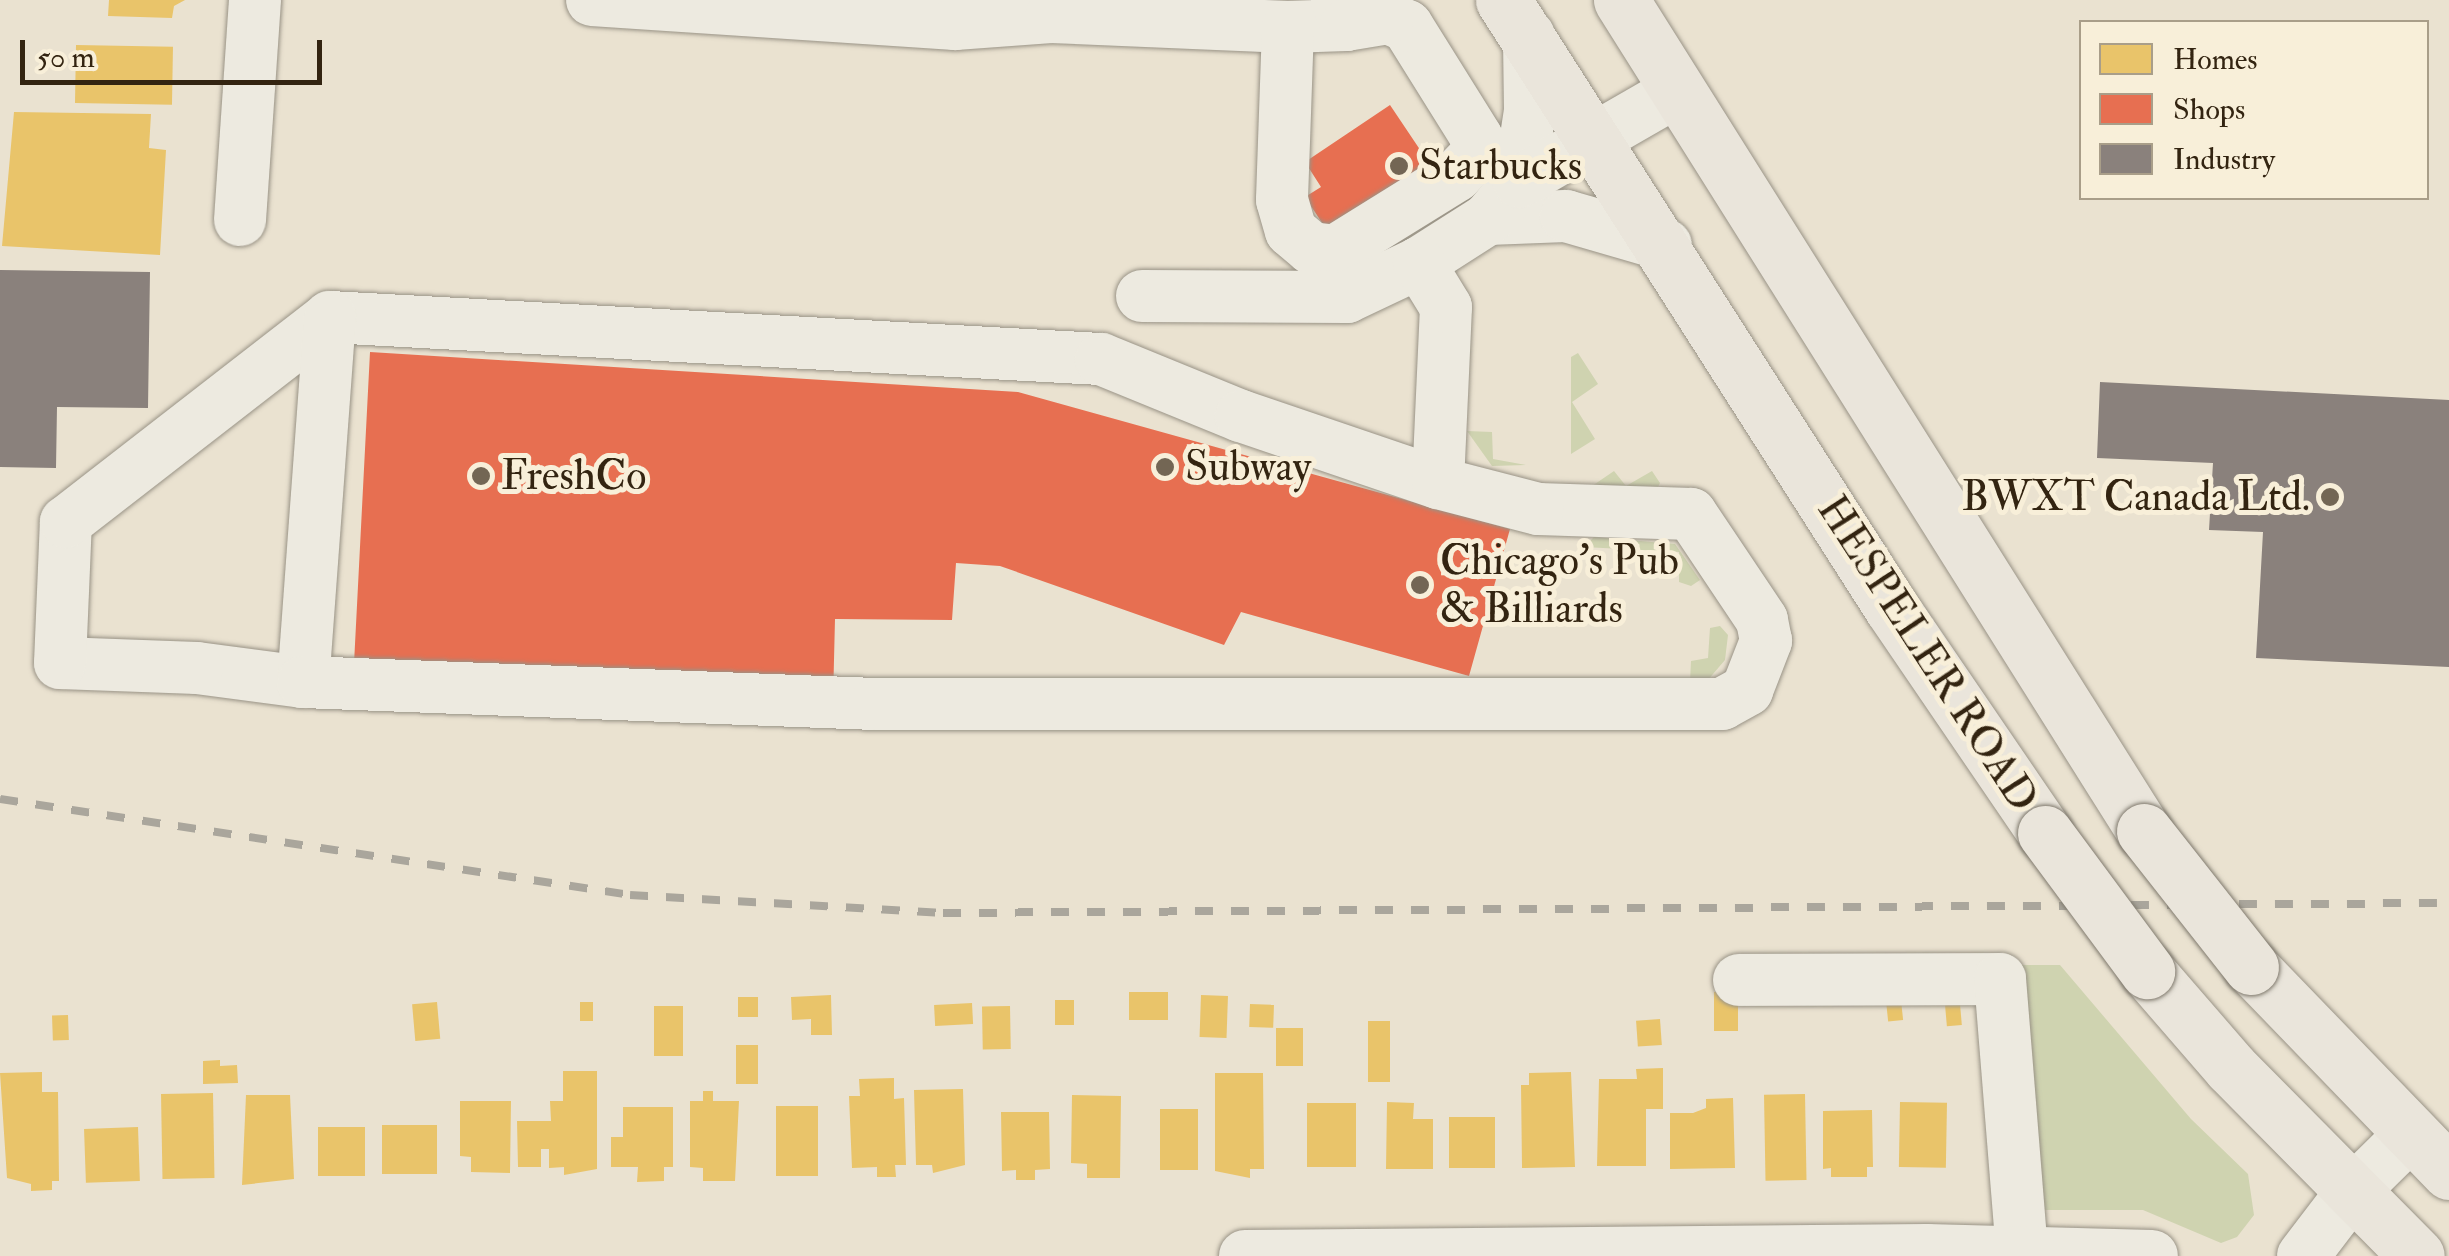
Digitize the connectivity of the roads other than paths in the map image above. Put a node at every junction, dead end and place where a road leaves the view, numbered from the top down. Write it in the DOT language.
graph roads {
  1 [pos="255,0"];
  2 [pos="592,0"];
  3 [pos="1621,0"];
  4 [pos="1052,8"];
  5 [pos="1342,12"];
  6 [pos="1516,18"];
  7 [pos="1288,27"];
  8 [pos="1677,91"];
  9 [pos="1596,136"];
  10 [pos="1503,200"];
  11 [pos="240,220"];
  12 [pos="1666,245"];
  13 [pos="1419,262"];
  14 [pos="1142,296"];
  15 [pos="330,317"];
  16 [pos="1438,483"];
  17 [pos="303,682"];
  18 [pos="1739,980"];
  19 [pos="2410,1135"];
  20 [pos="2449,1172"];
  21 [pos="2351,1193"];
  22 [pos="1928,1253"];
  23 [pos="2022,1253"];
  24 [pos="1246,1256"];
  25 [pos="2152,1256"];
  26 [pos="2302,1256"];
  27 [pos="2417,1256"];
  1 -- 11 [label="street"];
  2 -- 4 [label="street"];
  3 -- 8 [label="main road, HESPELER ROAD"];
  4 -- 7 [label="street"];
  5 -- 7 [label="street"];
  5 -- 7 [label="street"];
  6 -- 9 [label="main road, HESPELER ROAD"];
  6 -- 10 [label="street"];
  8 -- 9 [label="street"];
  8 -- 19 [label="main road, HESPELER ROAD, bridge"];
  9 -- 10 [label="street"];
  9 -- 12 [label="main road, HESPELER ROAD"];
  10 -- 12 [label="street"];
  10 -- 13 [label="street"];
  12 -- 21 [label="main road, HESPELER ROAD, bridge"];
  13 -- 14 [label="street"];
  13 -- 16 [label="street"];
  15 -- 16 [label="street"];
  15 -- 17 [label="street"];
  15 -- 17 [label="street"];
  16 -- 17 [label="street"];
  18 -- 23 [label="street"];
  19 -- 20 [label="main road, HESPELER ROAD"];
  19 -- 21 [label="street"];
  21 -- 26 [label="street"];
  21 -- 27 [label="main road, HESPELER ROAD"];
  22 -- 23 [label="street"];
  22 -- 24 [label="street"];
  23 -- 25 [label="street"];
}
